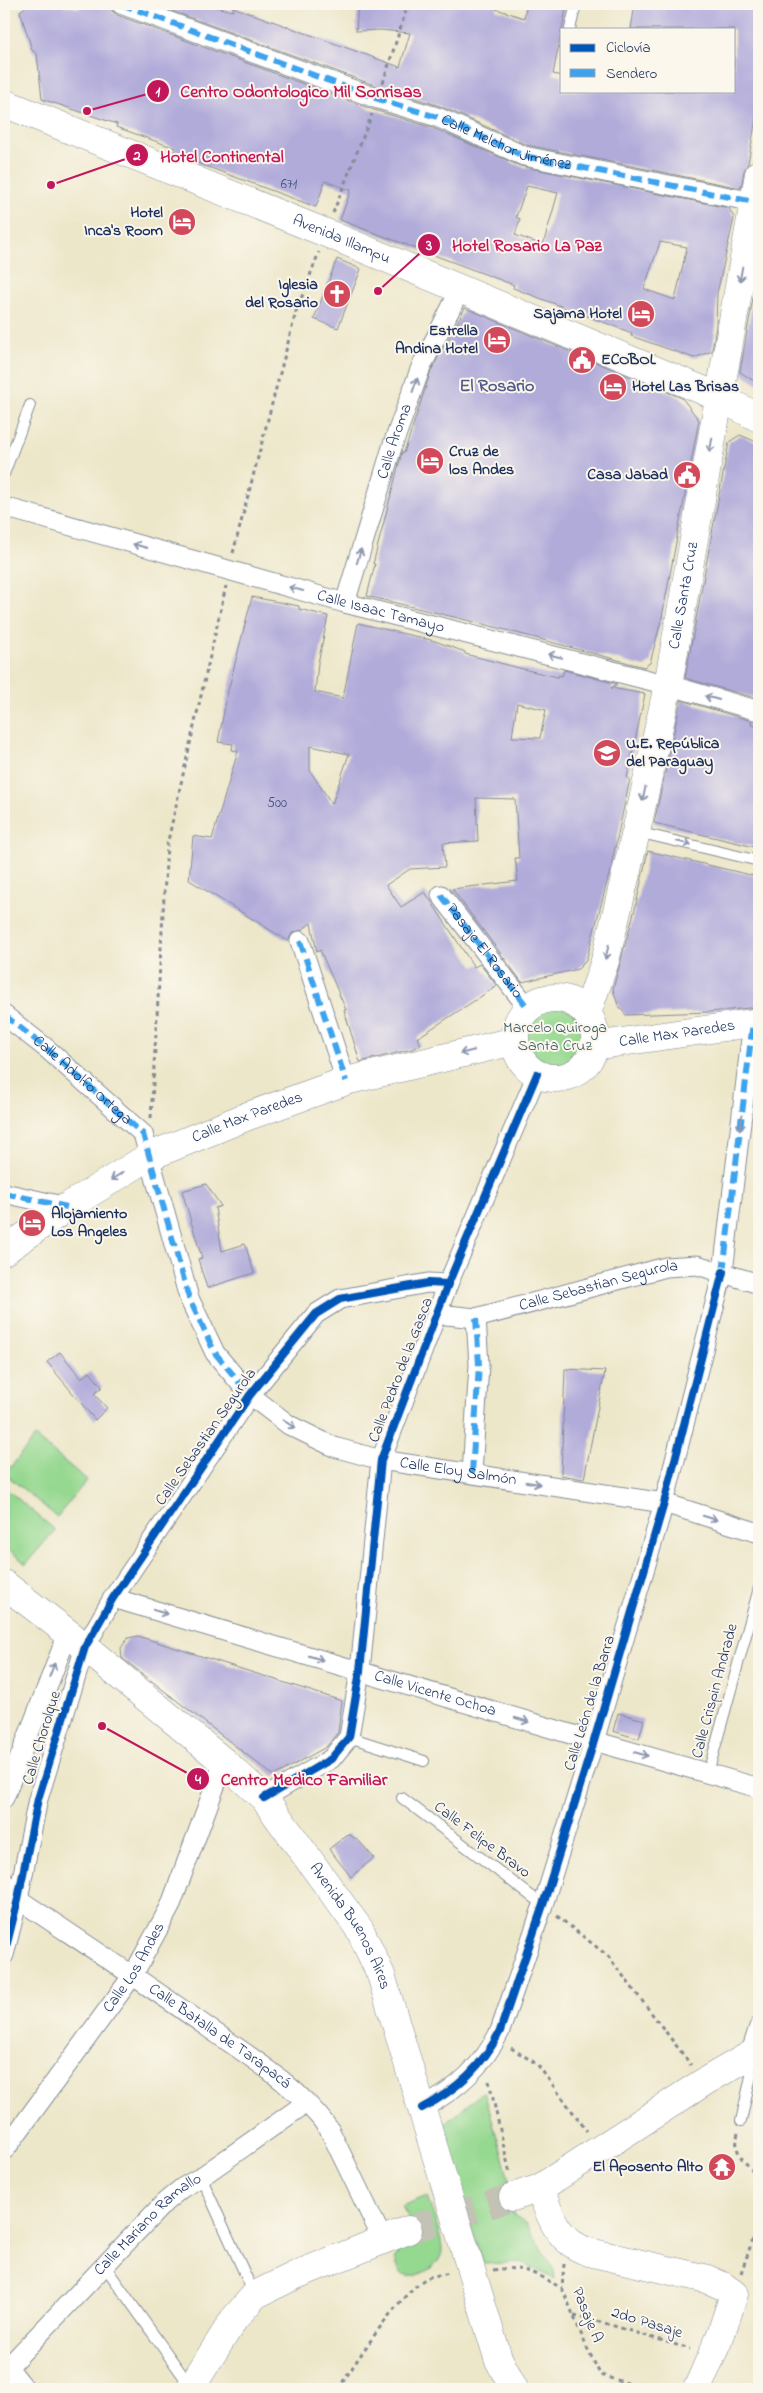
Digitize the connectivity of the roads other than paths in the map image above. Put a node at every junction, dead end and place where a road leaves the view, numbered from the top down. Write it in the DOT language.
graph roads {
  1 [pos="121,4"];
  2 [pos="576,4"];
  3 [pos="570,28"];
  4 [pos="4,103"];
  5 [pos="759,174"];
  6 [pos="756,202"];
  7 [pos="461,288"];
  8 [pos="719,397"];
  9 [pos="30,405"];
  10 [pos="759,418"];
  11 [pos="4,474"];
  12 [pos="4,507"];
  13 [pos="345,603"];
  14 [pos="668,685"];
  15 [pos="759,711"];
  16 [pos="636,832"];
  17 [pos="759,861"];
  18 [pos="441,895"];
  19 [pos="300,941"];
  20 [pos="528,1008"];
  21 [pos="586,1013"];
  22 [pos="4,1015"];
  23 [pos="756,1022"];
  24 [pos="514,1041"];
  25 [pos="594,1046"];
  26 [pos="537,1074"];
  27 [pos="346,1081"];
  28 [pos="150,1156"];
  29 [pos="4,1193"];
  30 [pos="67,1207"];
  31 [pos="4,1251"];
  32 [pos="723,1272"];
  33 [pos="448,1284"];
  34 [pos="759,1284"];
  35 [pos="437,1314"];
  36 [pos="476,1318"];
  37 [pos="250,1395"];
  38 [pos="381,1460"];
  39 [pos="472,1473"];
  40 [pos="664,1503"];
  41 [pos="759,1533"];
  42 [pos="4,1584"];
  43 [pos="759,1588"];
  44 [pos="113,1598"];
  45 [pos="76,1640"];
  46 [pos="360,1671"];
  47 [pos="349,1737"];
  48 [pos="594,1741"];
  49 [pos="424,1761"];
  50 [pos="224,1762"];
  51 [pos="708,1773"];
  52 [pos="759,1788"];
  53 [pos="4,1798"];
  54 [pos="264,1798"];
  55 [pos="402,1798"];
  56 [pos="4,1882"];
  57 [pos="18,1899"];
  58 [pos="543,1905"];
  59 [pos="4,1954"];
  60 [pos="133,1975"];
  61 [pos="759,2027"];
  62 [pos="755,2053"];
  63 [pos="306,2103"];
  64 [pos="422,2108"];
  65 [pos="740,2121"];
  66 [pos="4,2151"];
  67 [pos="201,2177"];
  68 [pos="408,2230"];
  69 [pos="383,2240"];
  70 [pos="104,2265"];
  71 [pos="255,2295"];
  72 [pos="6,2365"];
  73 [pos="191,2388"];
  74 [pos="25,2389"];
  75 [pos="514,2389"];
  76 [pos="697,2389"];
  1 -- 6 [label="street, Calle Melchor Jiménez"];
  2 -- 3 [label="lane"];
  4 -- 7 [label="main road, Avenida Illampu"];
  5 -- 6 [label="main road, Calle Santa Cruz"];
  6 -- 8 [label="main road, Calle Santa Cruz, one-way"];
  7 -- 8 [label="main road, Avenida Illampu"];
  13 -- 7 [label="street, Calle Aroma, one-way"];
  8 -- 10 [label="main road, Avenida Illampu"];
  8 -- 14 [label="main road, Calle Santa Cruz, one-way"];
  9 -- 11 [label="lane"];
  13 -- 12 [label="street, Calle Isaac Tamayo, one-way"];
  14 -- 13 [label="street, Calle Isaac Tamayo, one-way"];
  15 -- 14 [label="street, Calle Isaac Tamayo, one-way"];
  14 -- 16 [label="main road, Calle Santa Cruz, one-way"];
  16 -- 17 [label="lane, one-way"];
  16 -- 21 [label="main road, Calle Santa Cruz, one-way"];
  18 -- 20 [label="street, Pasaje El Rosario"];
  19 -- 27 [label="street"];
  20 -- 21 [label="main road"];
  20 -- 24 [label="main road"];
  21 -- 25 [label="main road"];
  22 -- 28 [label="street, Calle Adolfo Ortega"];
  23 -- 25 [label="main road, Calle Max Paredes"];
  23 -- 32 [label="street, Calle León de la Barra, one-way"];
  24 -- 26 [label="main road"];
  24 -- 27 [label="main road, Calle Max Paredes, one-way"];
  25 -- 26 [label="main road"];
  26 -- 33 [label="street, Calle Pedro de la Gasca"];
  27 -- 28 [label="main road, Calle Max Paredes"];
  28 -- 30 [label="main road, Calle Max Paredes, one-way"];
  28 -- 37 [label="street, Calle Eloy Salmón"];
  29 -- 30 [label="street"];
  30 -- 31 [label="main road, Calle Max Paredes"];
  32 -- 34 [label="street, Calle Sebastian Segurola"];
  32 -- 36 [label="street, Calle Sebastian Segurola"];
  32 -- 40 [label="street, Calle León de la Barra"];
  33 -- 35 [label="street, Calle Pedro de la Gasca"];
  33 -- 37 [label="street, Calle Sebastian Segurola"];
  35 -- 36 [label="street, Calle Sebastian Segurola"];
  35 -- 38 [label="street, Calle Pedro de la Gasca"];
  36 -- 39 [label="street"];
  37 -- 38 [label="street, Calle Eloy Salmón, one-way"];
  37 -- 44 [label="street, Calle Sebastian Segurola"];
  38 -- 39 [label="street, Calle Eloy Salmón"];
  38 -- 46 [label="street, Calle Pedro de la Gasca"];
  39 -- 40 [label="street, Calle Eloy Salmón, one-way"];
  40 -- 41 [label="street, Calle Eloy Salmón, one-way"];
  40 -- 48 [label="street, Calle León de la Barra"];
  42 -- 45 [label="main road, Avenida Buenos Aires"];
  43 -- 51 [label="lane, Calle Crispin Andrade"];
  44 -- 45 [label="street, Calle Sebastian Segurola"];
  44 -- 46 [label="street, Calle Vicente Ochoa, one-way"];
  45 -- 50 [label="main road, Avenida Buenos Aires"];
  53 -- 45 [label="street, Calle Chorolque, one-way"];
  45 -- 57 [label="street, Calle Chorolque"];
  46 -- 47 [label="street, Calle Pedro de la Gasca"];
  46 -- 48 [label="street, Calle Vicente Ochoa, one-way"];
  47 -- 49 [label="lane"];
  47 -- 54 [label="street, Calle Pedro de la Gasca"];
  48 -- 51 [label="street, Calle Vicente Ochoa, one-way"];
  48 -- 58 [label="street, Calle León de la Barra"];
  50 -- 54 [label="main road, Avenida Buenos Aires"];
  50 -- 60 [label="street, Calle Los Andes"];
  51 -- 52 [label="street, Calle Vicente Ochoa"];
  54 -- 64 [label="main road, Avenida Buenos Aires"];
  55 -- 58 [label="lane, Calle Felipe Bravo"];
  56 -- 57 [label="street, Calle Batalla de Tarapacá"];
  57 -- 59 [label="street, Calle Chorolque"];
  57 -- 60 [label="street, Calle Batalla de Tarapacá"];
  58 -- 64 [label="street, Calle León de la Barra"];
  60 -- 63 [label="street, Calle Batalla de Tarapacá"];
  60 -- 66 [label="street, Calle Los Andes"];
  61 -- 62 [label="street"];
  62 -- 65 [label="lane"];
  62 -- 76 [label="main road"];
  63 -- 67 [label="street, Calle Mariano Ramallo"];
  63 -- 69 [label="street, Calle Batalla de Tarapacá"];
  64 -- 75 [label="main road, Avenida Buenos Aires"];
  67 -- 70 [label="street, Calle Mariano Ramallo"];
  67 -- 71 [label="lane"];
  68 -- 69 [label="main road"];
  69 -- 71 [label="main road"];
  70 -- 72 [label="street, Calle Mariano Ramallo"];
  70 -- 73 [label="lane"];
  71 -- 73 [label="main road"];
  72 -- 74 [label="street"];
}
